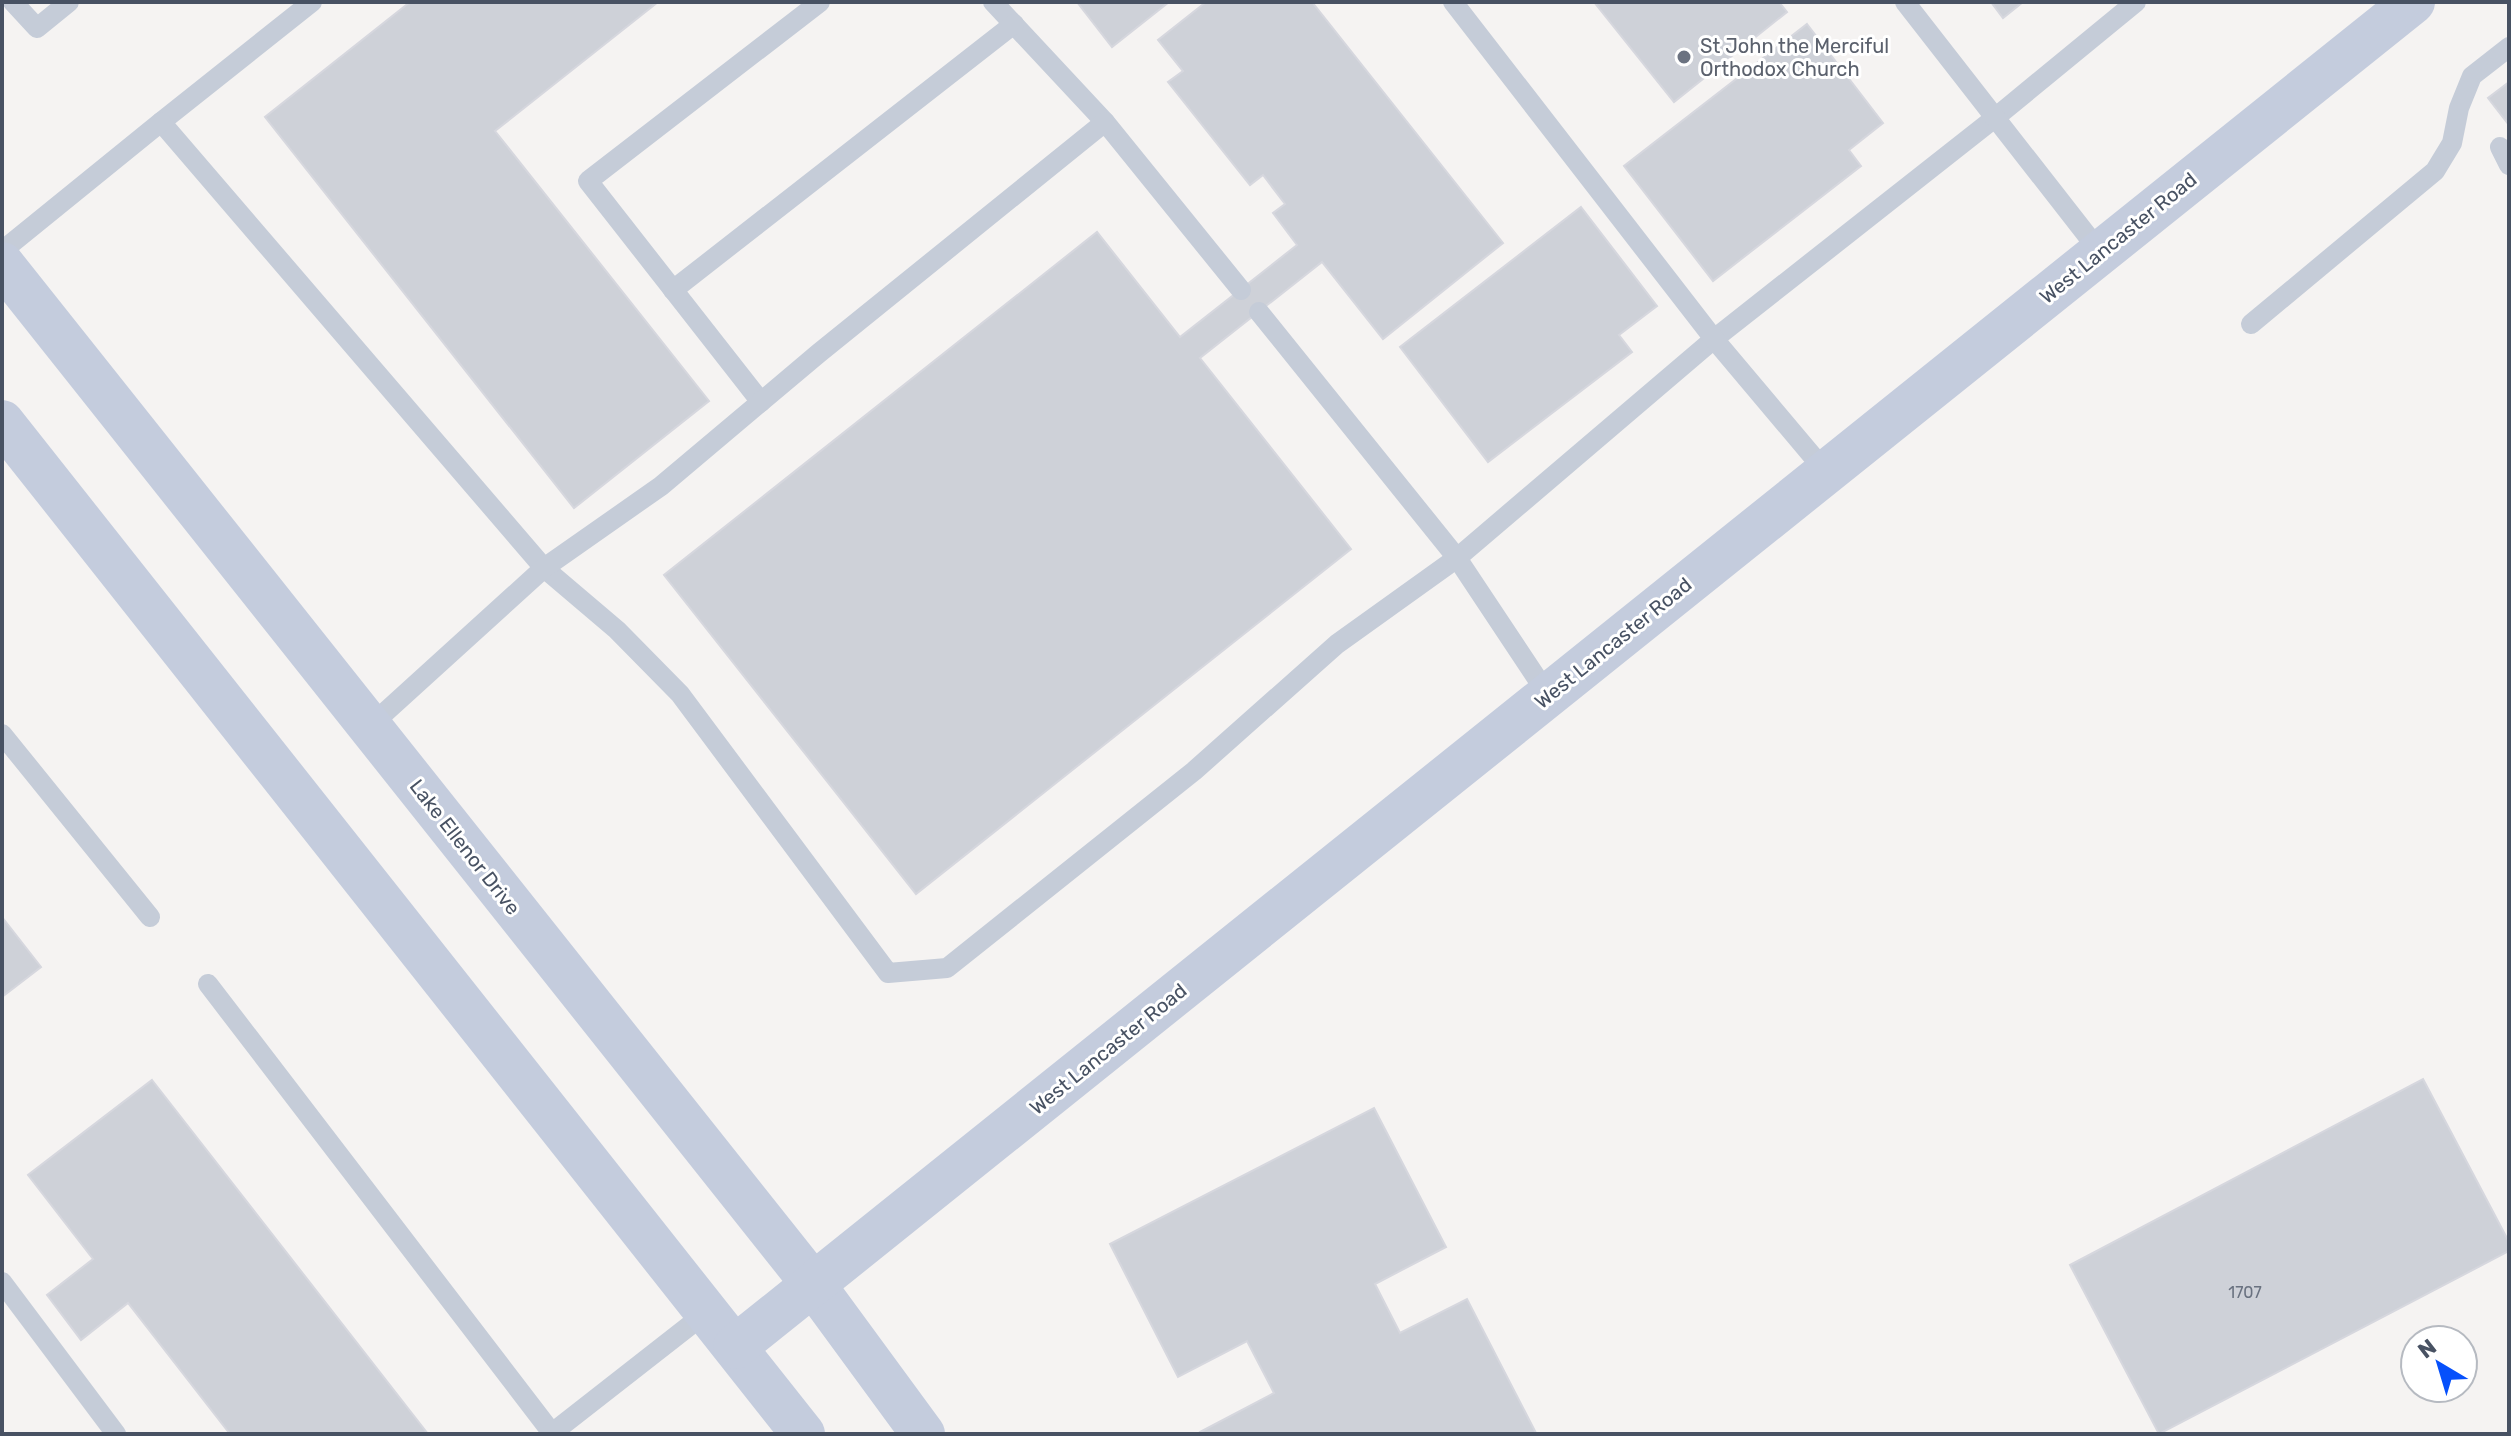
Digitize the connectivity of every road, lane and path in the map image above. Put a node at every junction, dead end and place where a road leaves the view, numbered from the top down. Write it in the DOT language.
graph roads {
  1 [pos="13,2"];
  2 [pos="69,2"];
  3 [pos="312,2"];
  4 [pos="820,2"];
  5 [pos="993,2"];
  6 [pos="1453,2"];
  7 [pos="1905,2"];
  8 [pos="2136,2"];
  9 [pos="2413,2"];
  10 [pos="1014,24"];
  11 [pos="2509,47"];
  12 [pos="1996,117"];
  13 [pos="161,122"];
  14 [pos="1105,122"];
  15 [pos="2,251"];
  16 [pos="2100,252"];
  17 [pos="2,264"];
  18 [pos="673,290"];
  19 [pos="1241,290"];
  20 [pos="1259,312"];
  21 [pos="2251,324"];
  22 [pos="1714,339"];
  23 [pos="761,402"];
  24 [pos="2,422"];
  25 [pos="1826,472"];
  26 [pos="1457,558"];
  27 [pos="544,568"];
  28 [pos="1548,695"];
  29 [pos="370,726"];
  30 [pos="2,734"];
  31 [pos="150,917"];
  32 [pos="208,984"];
  33 [pos="2,1282"];
  34 [pos="813,1284"];
  35 [pos="707,1312"];
  36 [pos="735,1347"];
  37 [pos="116,1434"];
  38 [pos="551,1434"];
  39 [pos="803,1434"];
  40 [pos="923,1434"];
  1 -- 2 [label="lane"];
  3 -- 13 [label="lane"];
  4 -- 18 [label="lane"];
  5 -- 10 [label="lane"];
  6 -- 22 [label="lane"];
  7 -- 12 [label="lane"];
  8 -- 12 [label="lane"];
  9 -- 16 [label="street, West Lancaster Road"];
  10 -- 14 [label="lane"];
  10 -- 18 [label="lane"];
  11 -- 21 [label="lane"];
  12 -- 16 [label="lane"];
  12 -- 22 [label="lane"];
  13 -- 15 [label="lane"];
  13 -- 27 [label="lane"];
  14 -- 19 [label="lane"];
  14 -- 23 [label="lane"];
  16 -- 25 [label="street, West Lancaster Road"];
  17 -- 29 [label="street, Lake Ellenor Drive"];
  18 -- 23 [label="lane"];
  20 -- 26 [label="lane"];
  22 -- 25 [label="lane"];
  22 -- 26 [label="lane"];
  23 -- 27 [label="lane"];
  24 -- 35 [label="street"];
  25 -- 28 [label="street, West Lancaster Road"];
  26 -- 27 [label="lane"];
  26 -- 28 [label="lane"];
  27 -- 29 [label="lane"];
  28 -- 34 [label="street, West Lancaster Road"];
  29 -- 34 [label="street, Lake Ellenor Drive"];
  30 -- 31 [label="lane"];
  32 -- 38 [label="lane"];
  33 -- 37 [label="lane"];
  34 -- 36 [label="street, West Lancaster Road"];
  34 -- 40 [label="street, Lake Ellenor Drive"];
  35 -- 36 [label="street"];
  35 -- 38 [label="lane"];
  36 -- 39 [label="street"];
}
